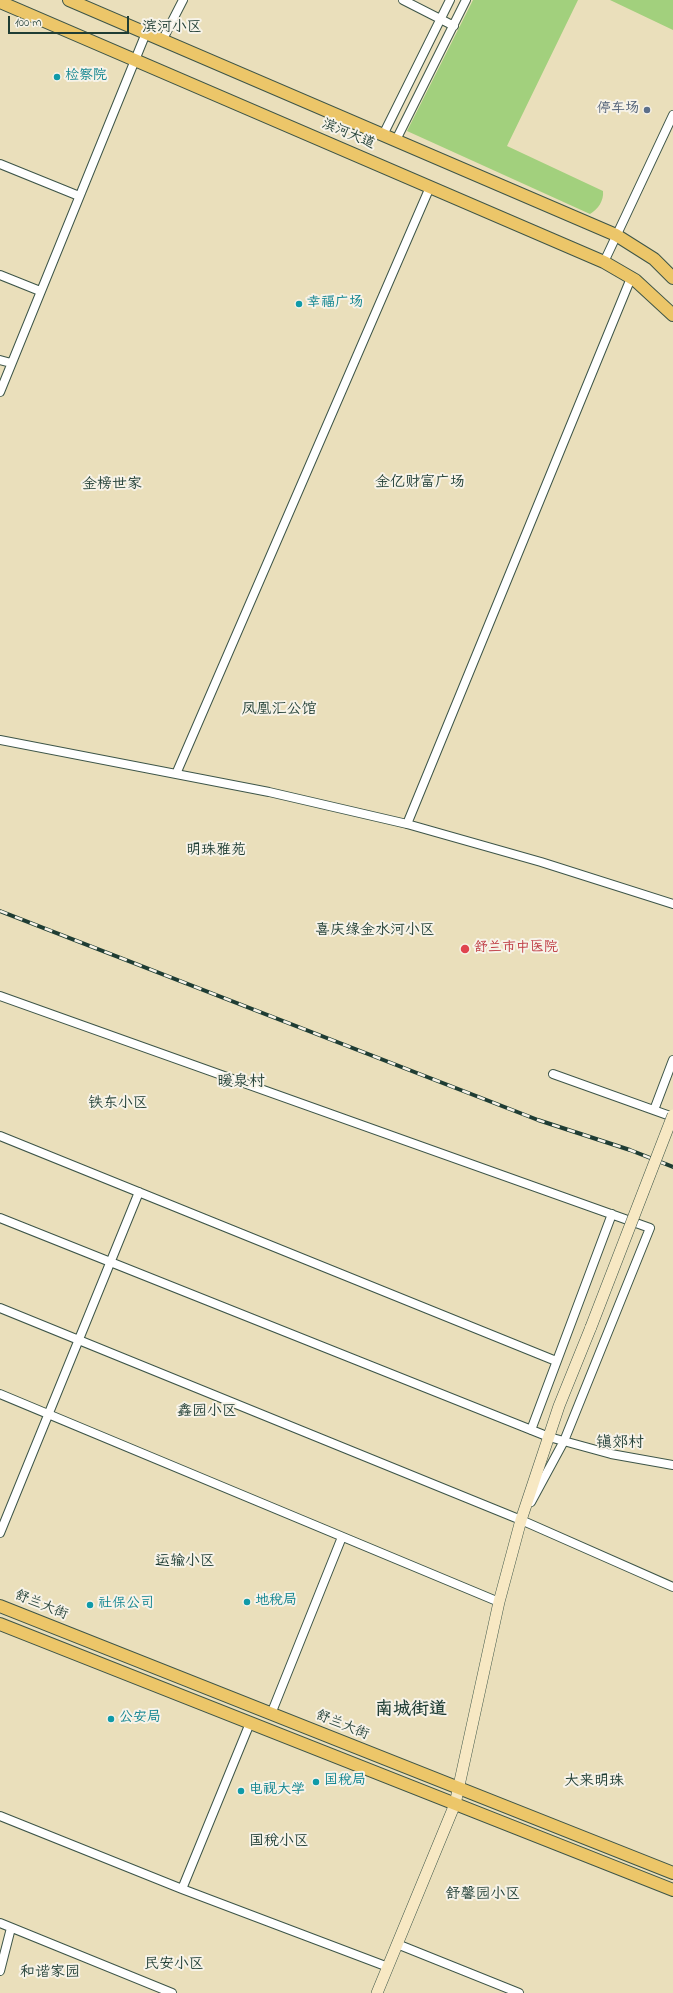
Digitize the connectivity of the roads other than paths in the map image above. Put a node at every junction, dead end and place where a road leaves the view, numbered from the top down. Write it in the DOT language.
graph roads {
  1 [pos="70,0"];
  2 [pos="183,0"];
  3 [pos="403,0"];
  4 [pos="450,0"];
  5 [pos="466,0"];
  6 [pos="0,2"];
  7 [pos="441,19"];
  8 [pos="454,26"];
  9 [pos="146,33"];
  10 [pos="162,41"];
  11 [pos="135,60"];
  12 [pos="673,115"];
  13 [pos="383,135"];
  14 [pos="396,140"];
  15 [pos="0,164"];
  16 [pos="430,187"];
  17 [pos="79,196"];
  18 [pos="616,235"];
  19 [pos="604,262"];
  20 [pos="0,275"];
  21 [pos="631,278"];
  22 [pos="673,278"];
  23 [pos="40,291"];
  24 [pos="673,315"];
  25 [pos="0,360"];
  26 [pos="11,364"];
  27 [pos="0,392"];
  28 [pos="0,740"];
  29 [pos="176,774"];
  30 [pos="407,824"];
  31 [pos="673,904"];
  32 [pos="0,996"];
  33 [pos="673,1060"];
  34 [pos="553,1074"];
  35 [pos="654,1110"];
  36 [pos="673,1116"];
  37 [pos="0,1136"];
  38 [pos="139,1192"];
  39 [pos="612,1214"];
  40 [pos="0,1218"];
  41 [pos="110,1263"];
  42 [pos="0,1308"];
  43 [pos="78,1341"];
  44 [pos="556,1361"];
  45 [pos="0,1394"];
  46 [pos="48,1414"];
  47 [pos="531,1430"];
  48 [pos="549,1437"];
  49 [pos="564,1441"];
  50 [pos="673,1465"];
  51 [pos="521,1520"];
  52 [pos="0,1533"];
  53 [pos="342,1537"];
  54 [pos="673,1587"];
  55 [pos="499,1602"];
  56 [pos="0,1606"];
  57 [pos="0,1624"];
  58 [pos="271,1714"];
  59 [pos="250,1723"];
  60 [pos="459,1789"];
  61 [pos="455,1804"];
  62 [pos="0,1816"];
  63 [pos="673,1873"];
  64 [pos="182,1889"];
  65 [pos="673,1890"];
  66 [pos="0,1923"];
  67 [pos="11,1928"];
  68 [pos="397,1944"];
  69 [pos="388,1967"];
  70 [pos="0,1971"];
  71 [pos="172,1993"];
  72 [pos="377,1993"];
  73 [pos="519,1993"];
  1 -- 9 [label="main road, 滨河大道"];
  2 -- 10 [label="street"];
  3 -- 7 [label="street"];
  4 -- 7 [label="street"];
  5 -- 8 [label="street"];
  6 -- 11 [label="main road, 滨河大道"];
  7 -- 8 [label="street"];
  7 -- 13 [label="street"];
  8 -- 14 [label="street"];
  9 -- 10 [label="main road, 滨河大道"];
  9 -- 11 [label="street"];
  10 -- 13 [label="main road, 滨河大道"];
  11 -- 16 [label="main road, 滨河大道"];
  11 -- 17 [label="street"];
  12 -- 18 [label="street"];
  13 -- 14 [label="main road, 滨河大道"];
  14 -- 18 [label="main road, 滨河大道"];
  15 -- 17 [label="street"];
  16 -- 19 [label="main road, 滨河大道"];
  16 -- 29 [label="street"];
  17 -- 23 [label="street"];
  18 -- 19 [label="street"];
  18 -- 22 [label="main road, 滨河大道"];
  19 -- 21 [label="main road, 滨河大道"];
  20 -- 23 [label="street"];
  21 -- 24 [label="main road, 滨河大道"];
  21 -- 30 [label="street"];
  23 -- 26 [label="street"];
  25 -- 26 [label="street"];
  26 -- 27 [label="street"];
  28 -- 29 [label="street"];
  29 -- 30 [label="street"];
  30 -- 31 [label="street"];
  32 -- 39 [label="street"];
  33 -- 35 [label="street"];
  34 -- 35 [label="street"];
  35 -- 36 [label="street"];
  36 -- 48 [label="main road, bridge"];
  37 -- 38 [label="street"];
  38 -- 41 [label="street"];
  38 -- 44 [label="street"];
  39 -- 44 [label="street"];
  39 -- 49 [label="street"];
  40 -- 41 [label="street"];
  41 -- 43 [label="street"];
  41 -- 47 [label="street"];
  42 -- 43 [label="street"];
  43 -- 46 [label="street"];
  43 -- 51 [label="street"];
  44 -- 47 [label="street"];
  45 -- 46 [label="street"];
  46 -- 52 [label="street"];
  46 -- 53 [label="street"];
  47 -- 48 [label="street"];
  48 -- 49 [label="street"];
  48 -- 51 [label="main road"];
  49 -- 50 [label="street"];
  49 -- 51 [label="street"];
  51 -- 54 [label="street"];
  51 -- 55 [label="main road"];
  53 -- 55 [label="street"];
  53 -- 58 [label="street"];
  55 -- 60 [label="main road"];
  56 -- 58 [label="main road, 舒兰大街"];
  57 -- 59 [label="main road"];
  58 -- 60 [label="main road, 舒兰大街"];
  59 -- 61 [label="main road"];
  59 -- 64 [label="street"];
  60 -- 61 [label="main road"];
  60 -- 63 [label="main road, 舒兰大街"];
  61 -- 65 [label="main road"];
  61 -- 68 [label="main road"];
  62 -- 64 [label="street"];
  64 -- 69 [label="street"];
  66 -- 67 [label="street"];
  67 -- 70 [label="street"];
  67 -- 71 [label="street"];
  68 -- 69 [label="main road"];
  68 -- 73 [label="street"];
  69 -- 72 [label="main road"];
}
